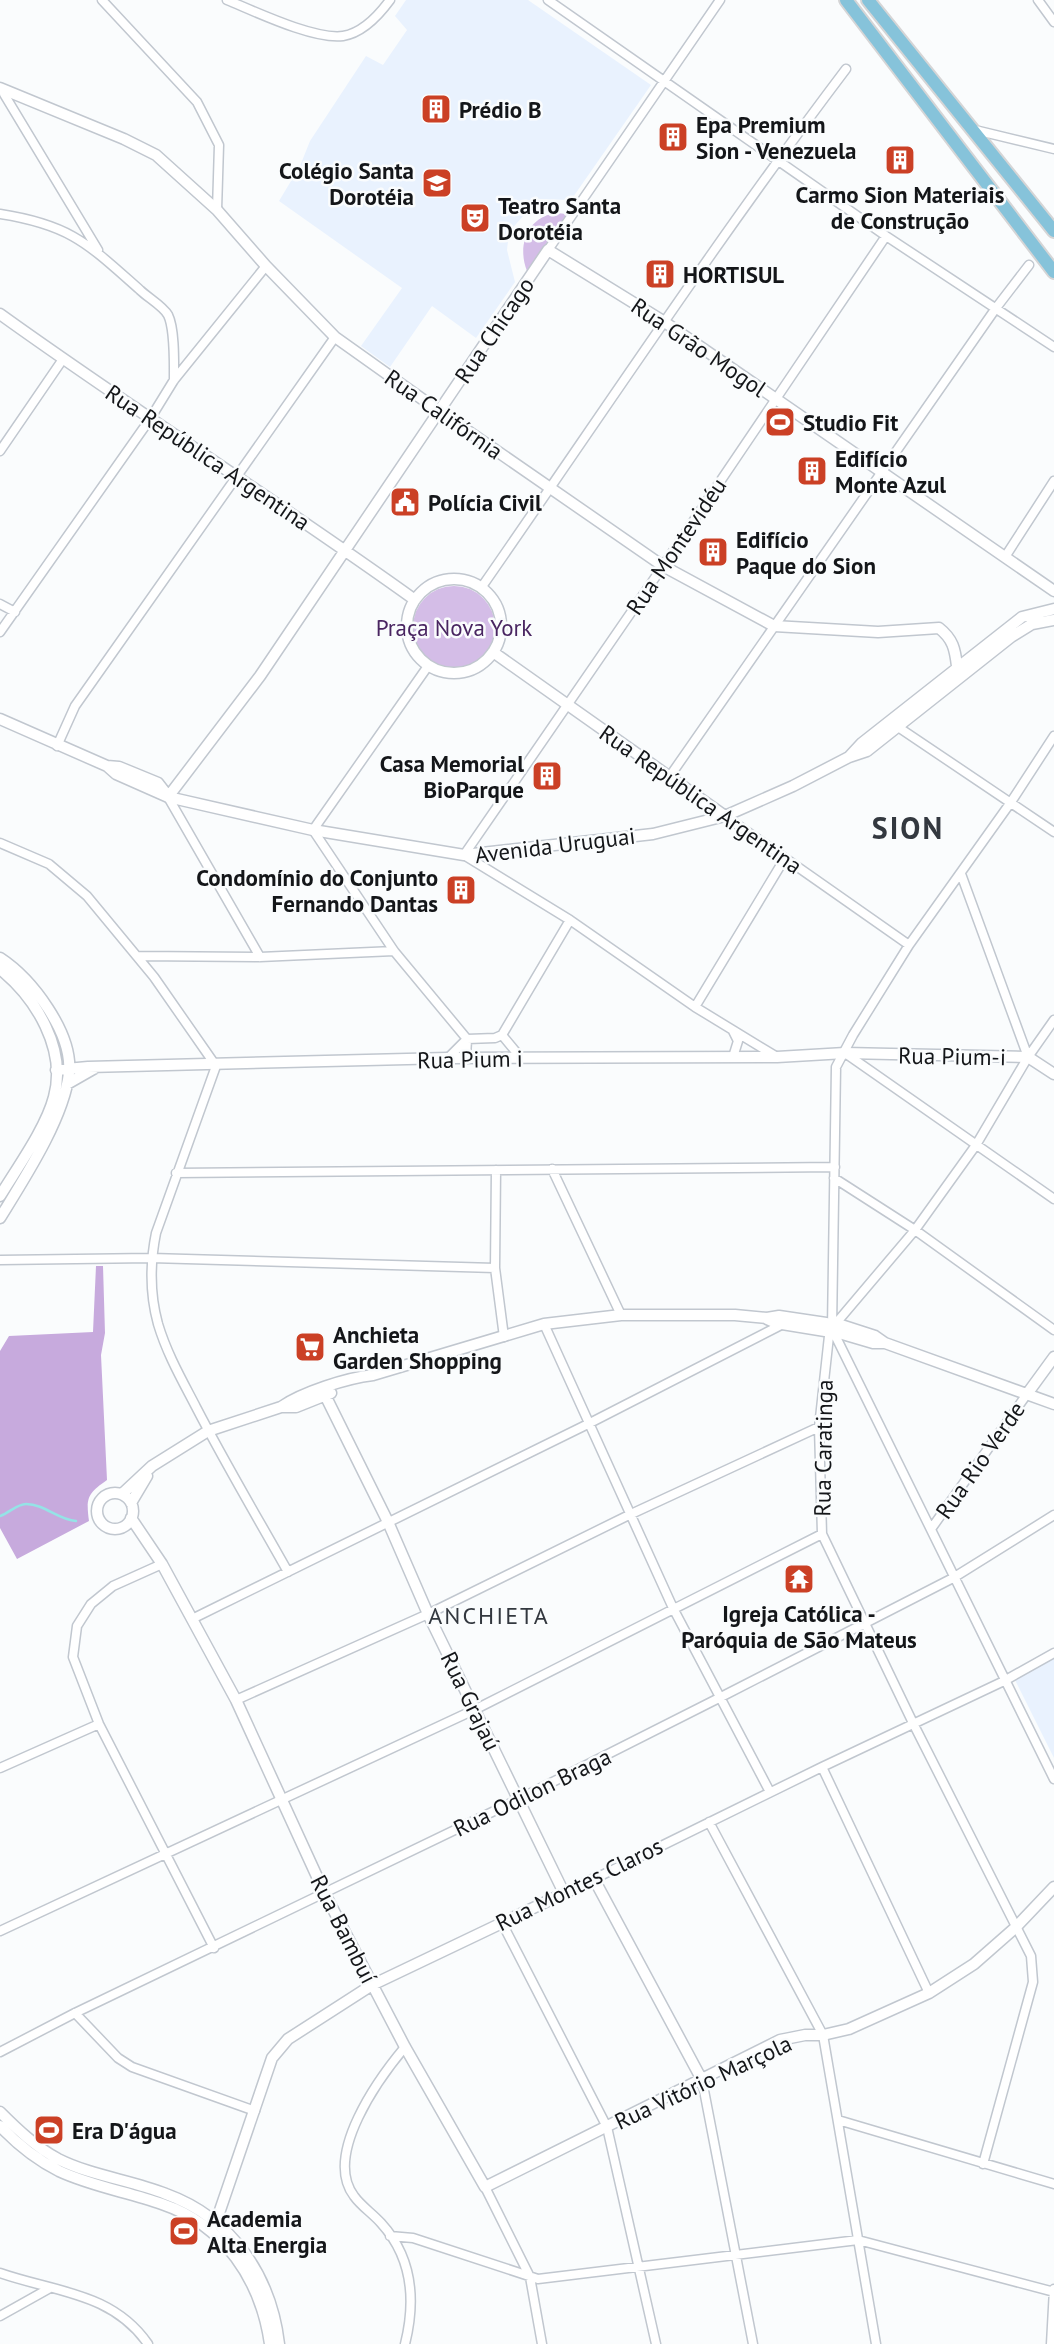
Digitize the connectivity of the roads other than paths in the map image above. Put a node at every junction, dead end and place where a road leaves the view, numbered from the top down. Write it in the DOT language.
graph roads {
  1 [pos="102,0"];
  2 [pos="227,0"];
  3 [pos="390,0"];
  4 [pos="548,0"];
  5 [pos="720,0"];
  6 [pos="846,0"];
  7 [pos="1038,0"];
  8 [pos="872,2"];
  9 [pos="1054,22"];
  10 [pos="846,69"];
  11 [pos="665,81"];
  12 [pos="2,89"];
  13 [pos="975,130"];
  14 [pos="1054,149"];
  15 [pos="777,160"];
  16 [pos="217,210"];
  17 [pos="0,214"];
  18 [pos="1054,231"];
  19 [pos="886,236"];
  20 [pos="548,250"];
  21 [pos="103,258"];
  22 [pos="1029,265"];
  23 [pos="266,266"];
  24 [pos="1054,272"];
  25 [pos="996,308"];
  26 [pos="0,314"];
  27 [pos="663,321"];
  28 [pos="335,337"];
  29 [pos="1054,347"];
  30 [pos="63,359"];
  31 [pos="174,380"];
  32 [pos="776,399"];
  33 [pos="439,411"];
  34 [pos="150,419"];
  35 [pos="0,451"];
  36 [pos="882,473"];
  37 [pos="237,476"];
  38 [pos="1054,481"];
  39 [pos="550,488"];
  40 [pos="345,550"];
  41 [pos="1005,557"];
  42 [pos="663,566"];
  43 [pos="481,588"];
  44 [pos="1054,591"];
  45 [pos="415,600"];
  46 [pos="0,604"];
  47 [pos="1054,609"];
  48 [pos="15,612"];
  49 [pos="1054,620"];
  50 [pos="774,626"];
  51 [pos="0,632"];
  52 [pos="955,648"];
  53 [pos="492,652"];
  54 [pos="973,654"];
  55 [pos="988,655"];
  56 [pos="428,666"];
  57 [pos="957,666"];
  58 [pos="567,705"];
  59 [pos="0,719"];
  60 [pos="898,727"];
  61 [pos="1054,736"];
  62 [pos="57,746"];
  63 [pos="849,757"];
  64 [pos="670,776"];
  65 [pos="168,797"];
  66 [pos="1011,802"];
  67 [pos="725,816"];
  68 [pos="313,830"];
  69 [pos="1054,832"];
  70 [pos="0,843"];
  71 [pos="464,855"];
  72 [pos="785,858"];
  73 [pos="961,874"];
  74 [pos="570,920"];
  75 [pos="909,945"];
  76 [pos="394,951"];
  77 [pos="138,956"];
  78 [pos="260,957"];
  79 [pos="1,962"];
  80 [pos="695,1007"];
  81 [pos="1054,1020"];
  82 [pos="733,1031"];
  83 [pos="502,1035"];
  84 [pos="467,1039"];
  85 [pos="845,1053"];
  86 [pos="777,1056"];
  87 [pos="733,1057"];
  88 [pos="1028,1057"];
  89 [pos="449,1058"];
  90 [pos="466,1058"];
  91 [pos="521,1058"];
  92 [pos="860,1059"];
  93 [pos="216,1066"];
  94 [pos="96,1068"];
  95 [pos="69,1069"];
  96 [pos="57,1070"];
  97 [pos="1054,1074"];
  98 [pos="67,1084"];
  99 [pos="976,1145"];
  100 [pos="835,1167"];
  101 [pos="496,1170"];
  102 [pos="552,1170"];
  103 [pos="176,1173"];
  104 [pos="834,1178"];
  105 [pos="0,1196"];
  106 [pos="1054,1199"];
  107 [pos="0,1218"];
  108 [pos="915,1230"];
  109 [pos="151,1258"];
  110 [pos="0,1260"];
  111 [pos="495,1268"];
  112 [pos="621,1315"];
  113 [pos="767,1318"];
  114 [pos="544,1324"];
  115 [pos="783,1324"];
  116 [pos="832,1328"];
  117 [pos="1054,1330"];
  118 [pos="504,1337"];
  119 [pos="761,1338"];
  120 [pos="1054,1357"];
  121 [pos="373,1376"];
  122 [pos="1027,1394"];
  123 [pos="325,1395"];
  124 [pos="1054,1404"];
  125 [pos="281,1407"];
  126 [pos="588,1424"];
  127 [pos="819,1427"];
  128 [pos="208,1431"];
  129 [pos="152,1466"];
  130 [pos="122,1494"];
  131 [pos="131,1503"];
  132 [pos="629,1515"];
  133 [pos="1054,1515"];
  134 [pos="131,1518"];
  135 [pos="388,1522"];
  136 [pos="931,1529"];
  137 [pos="822,1534"];
  138 [pos="162,1564"];
  139 [pos="288,1572"];
  140 [pos="953,1578"];
  141 [pos="673,1608"];
  142 [pos="428,1614"];
  143 [pos="192,1619"];
  144 [pos="864,1623"];
  145 [pos="1054,1653"];
  146 [pos="1004,1681"];
  147 [pos="719,1698"];
  148 [pos="236,1700"];
  149 [pos="476,1709"];
  150 [pos="913,1723"];
  151 [pos="99,1724"];
  152 [pos="822,1767"];
  153 [pos="0,1768"];
  154 [pos="1054,1779"];
  155 [pos="770,1792"];
  156 [pos="283,1800"];
  157 [pos="517,1800"];
  158 [pos="709,1822"];
  159 [pos="166,1853"];
  160 [pos="594,1878"];
  161 [pos="1054,1887"];
  162 [pos="564,1892"];
  163 [pos="325,1894"];
  164 [pos="501,1921"];
  165 [pos="1015,1928"];
  166 [pos="0,1931"];
  167 [pos="214,1948"];
  168 [pos="372,1985"];
  169 [pos="929,1993"];
  170 [pos="75,2013"];
  171 [pos="823,2035"];
  172 [pos="405,2047"];
  173 [pos="0,2052"];
  174 [pos="702,2080"];
  175 [pos="255,2111"];
  176 [pos="0,2112"];
  177 [pos="838,2120"];
  178 [pos="0,2126"];
  179 [pos="607,2127"];
  180 [pos="983,2164"];
  181 [pos="1054,2184"];
  182 [pos="485,2187"];
  183 [pos="216,2222"];
  184 [pos="390,2236"];
  185 [pos="858,2240"];
  186 [pos="734,2254"];
  187 [pos="638,2265"];
  188 [pos="0,2273"];
  189 [pos="530,2277"];
  190 [pos="50,2288"];
  191 [pos="1054,2291"];
  192 [pos="0,2316"];
  193 [pos="148,2344"];
  194 [pos="270,2344"];
  195 [pos="279,2344"];
  196 [pos="405,2344"];
  197 [pos="542,2344"];
  198 [pos="656,2344"];
  199 [pos="753,2344"];
  200 [pos="876,2344"];
  201 [pos="1051,2344"];
  1 -- 16 [label="street"];
  2 -- 3 [label="street"];
  4 -- 11 [label="street"];
  5 -- 11 [label="street, Rua Chicago"];
  6 -- 24 [label="main road"];
  7 -- 9 [label="street"];
  8 -- 13 [label="main road"];
  10 -- 15 [label="street"];
  11 -- 15 [label="street"];
  11 -- 20 [label="street, Rua Chicago"];
  12 -- 16 [label="street, Rua Califórnia"];
  12 -- 21 [label="street"];
  13 -- 14 [label="street"];
  13 -- 18 [label="main road"];
  15 -- 19 [label="street"];
  15 -- 27 [label="street"];
  16 -- 23 [label="street, Rua Califórnia"];
  17 -- 21 [label="street"];
  19 -- 25 [label="street"];
  19 -- 32 [label="street, Rua Montevidéu"];
  20 -- 27 [label="street, Rua Grão Mogol"];
  20 -- 33 [label="street, Rua Chicago"];
  21 -- 31 [label="street"];
  22 -- 25 [label="street"];
  23 -- 28 [label="street, Rua Califórnia"];
  23 -- 31 [label="street"];
  25 -- 29 [label="street"];
  25 -- 36 [label="street"];
  26 -- 30 [label="street, Rua República Argentina"];
  27 -- 32 [label="street, Rua Grão Mogol"];
  27 -- 39 [label="street"];
  28 -- 33 [label="street, Rua Califórnia"];
  28 -- 37 [label="street"];
  30 -- 34 [label="street, Rua República Argentina"];
  30 -- 35 [label="street"];
  31 -- 34 [label="street"];
  32 -- 36 [label="street, Rua Grão Mogol"];
  32 -- 42 [label="street, Rua Montevidéu"];
  33 -- 39 [label="street, Rua Califórnia"];
  33 -- 40 [label="street, Rua Chicago"];
  34 -- 37 [label="street, Rua República Argentina"];
  34 -- 48 [label="street"];
  36 -- 41 [label="street, Rua Grão Mogol"];
  36 -- 50 [label="street"];
  37 -- 40 [label="street, Rua República Argentina"];
  37 -- 62 [label="street"];
  38 -- 41 [label="street"];
  39 -- 42 [label="street, Rua Califórnia"];
  39 -- 43 [label="street"];
  40 -- 45 [label="street, Rua República Argentina"];
  40 -- 65 [label="street, Rua Chicago"];
  41 -- 44 [label="street, Rua Grão Mogol"];
  42 -- 50 [label="street, Rua Califórnia"];
  42 -- 58 [label="street, Rua Montevidéu"];
  43 -- 45 [label="street"];
  43 -- 53 [label="street"];
  45 -- 56 [label="street"];
  46 -- 48 [label="street"];
  47 -- 54 [label="street, Avenida Uruguai"];
  48 -- 51 [label="street"];
  49 -- 55 [label="street, Avenida Uruguai"];
  50 -- 52 [label="street, Rua Califórnia"];
  50 -- 64 [label="street"];
  52 -- 54 [label="street"];
  52 -- 57 [label="street"];
  53 -- 56 [label="street"];
  53 -- 58 [label="street, Rua República Argentina"];
  54 -- 55 [label="street"];
  54 -- 57 [label="street, Avenida Uruguai"];
  55 -- 60 [label="street, Avenida Uruguai"];
  56 -- 68 [label="street"];
  57 -- 63 [label="street, Avenida Uruguai"];
  58 -- 64 [label="street, Rua República Argentina"];
  58 -- 71 [label="street, Rua Montevidéu"];
  59 -- 62 [label="street, Avenida Uruguai"];
  60 -- 63 [label="street, Avenida Uruguai"];
  60 -- 66 [label="street"];
  61 -- 66 [label="street, Rua Caratinga"];
  62 -- 65 [label="street, Avenida Uruguai"];
  63 -- 67 [label="street, Avenida Uruguai"];
  64 -- 67 [label="street, Rua República Argentina"];
  65 -- 68 [label="street, Avenida Uruguai"];
  65 -- 78 [label="street"];
  66 -- 69 [label="street"];
  66 -- 73 [label="street, Rua Caratinga"];
  67 -- 71 [label="street, Avenida Uruguai"];
  67 -- 72 [label="street, Rua República Argentina"];
  68 -- 71 [label="street, Avenida Uruguai"];
  68 -- 76 [label="street"];
  70 -- 77 [label="street"];
  71 -- 74 [label="street"];
  72 -- 75 [label="street, Rua República Argentina"];
  72 -- 80 [label="street"];
  73 -- 75 [label="street, Rua Caratinga"];
  73 -- 88 [label="street"];
  74 -- 80 [label="street"];
  74 -- 83 [label="street"];
  75 -- 85 [label="street, Rua Caratinga"];
  76 -- 78 [label="street"];
  76 -- 84 [label="street"];
  77 -- 78 [label="street"];
  77 -- 93 [label="street"];
  79 -- 95 [label="street"];
  79 -- 96 [label="street"];
  80 -- 82 [label="street"];
  81 -- 88 [label="street"];
  82 -- 86 [label="street"];
  82 -- 87 [label="street"];
  83 -- 84 [label="street"];
  83 -- 91 [label="street"];
  84 -- 89 [label="street"];
  84 -- 90 [label="street"];
  85 -- 86 [label="street, Rua Pium i"];
  85 -- 92 [label="street, Rua Pium-i"];
  85 -- 100 [label="street, Rua Caratinga"];
  86 -- 87 [label="street, Rua Pium i"];
  87 -- 91 [label="street, Rua Pium i"];
  88 -- 92 [label="street, Rua Pium-i"];
  88 -- 97 [label="street, Rua Pium-i"];
  88 -- 99 [label="street"];
  89 -- 90 [label="street, Rua Pium i"];
  89 -- 93 [label="street, Rua Pium i"];
  90 -- 91 [label="street, Rua Pium i"];
  92 -- 99 [label="street"];
  93 -- 94 [label="street, Rua Pium i"];
  93 -- 103 [label="street"];
  94 -- 95 [label="street"];
  94 -- 98 [label="street"];
  95 -- 96 [label="street"];
  95 -- 98 [label="street"];
  96 -- 105 [label="street"];
  98 -- 107 [label="street"];
  99 -- 106 [label="street"];
  99 -- 108 [label="street"];
  100 -- 102 [label="street"];
  100 -- 104 [label="street, Rua Caratinga"];
  101 -- 102 [label="street"];
  101 -- 103 [label="street"];
  101 -- 111 [label="street"];
  102 -- 112 [label="street"];
  103 -- 109 [label="street"];
  104 -- 108 [label="street"];
  104 -- 116 [label="street, Rua Caratinga"];
  108 -- 116 [label="street"];
  108 -- 117 [label="street"];
  109 -- 110 [label="street"];
  109 -- 111 [label="street"];
  109 -- 128 [label="street"];
  111 -- 118 [label="street"];
  112 -- 113 [label="street"];
  112 -- 114 [label="street"];
  113 -- 115 [label="street"];
  113 -- 116 [label="street"];
  113 -- 119 [label="street"];
  114 -- 118 [label="street"];
  114 -- 126 [label="street"];
  115 -- 116 [label="street"];
  115 -- 119 [label="street"];
  116 -- 122 [label="street"];
  116 -- 127 [label="street, Rua Caratinga"];
  116 -- 136 [label="street"];
  118 -- 121 [label="street"];
  119 -- 126 [label="street"];
  120 -- 122 [label="street, Rua Rio Verde"];
  121 -- 123 [label="street"];
  121 -- 125 [label="street"];
  122 -- 124 [label="street"];
  122 -- 136 [label="street, Rua Rio Verde"];
  123 -- 125 [label="street"];
  123 -- 135 [label="street, Rua Grajaú"];
  125 -- 128 [label="street"];
  126 -- 132 [label="street"];
  126 -- 135 [label="street"];
  127 -- 132 [label="street"];
  127 -- 137 [label="street, Rua Caratinga"];
  128 -- 129 [label="street"];
  128 -- 139 [label="street"];
  129 -- 130 [label="street"];
  129 -- 131 [label="street"];
  130 -- 131 [label="street"];
  130 -- 134 [label="street"];
  131 -- 134 [label="street"];
  132 -- 141 [label="street"];
  132 -- 142 [label="street"];
  133 -- 140 [label="street, Rua Odilon Braga"];
  134 -- 138 [label="street, Rua Bambuí"];
  135 -- 139 [label="street"];
  135 -- 142 [label="street, Rua Grajaú"];
  136 -- 140 [label="street"];
  137 -- 141 [label="street"];
  137 -- 144 [label="street, Rua Caratinga"];
  138 -- 143 [label="street, Rua Bambuí"];
  138 -- 151 [label="street"];
  139 -- 143 [label="street"];
  140 -- 144 [label="street, Rua Odilon Braga"];
  140 -- 146 [label="street"];
  141 -- 147 [label="street"];
  141 -- 149 [label="street"];
  142 -- 148 [label="street"];
  142 -- 149 [label="street, Rua Grajaú"];
  143 -- 148 [label="street, Rua Bambuí"];
  144 -- 147 [label="street, Rua Odilon Braga"];
  144 -- 150 [label="street, Rua Caratinga"];
  145 -- 146 [label="street, Rua Montes Claros"];
  146 -- 150 [label="street, Rua Montes Claros"];
  146 -- 154 [label="street"];
  147 -- 155 [label="street"];
  147 -- 157 [label="street, Rua Odilon Braga"];
  148 -- 156 [label="street, Rua Bambuí"];
  149 -- 156 [label="street"];
  149 -- 157 [label="street, Rua Grajaú"];
  150 -- 152 [label="street, Rua Montes Claros"];
  150 -- 165 [label="street, Rua Caratinga"];
  151 -- 153 [label="street"];
  151 -- 159 [label="street"];
  152 -- 155 [label="street, Rua Montes Claros"];
  152 -- 169 [label="street"];
  155 -- 158 [label="street, Rua Montes Claros"];
  156 -- 159 [label="street"];
  156 -- 163 [label="street, Rua Bambuí"];
  157 -- 162 [label="street, Rua Grajaú"];
  157 -- 163 [label="street, Rua Odilon Braga"];
  158 -- 160 [label="street, Rua Montes Claros"];
  158 -- 171 [label="street"];
  159 -- 166 [label="street"];
  159 -- 167 [label="street"];
  160 -- 162 [label="street, Rua Montes Claros"];
  160 -- 174 [label="street"];
  161 -- 165 [label="street, Rua Vitório Marçola"];
  162 -- 164 [label="street, Rua Montes Claros"];
  163 -- 167 [label="street, Rua Odilon Braga"];
  163 -- 168 [label="street, Rua Bambuí"];
  164 -- 168 [label="street, Rua Montes Claros"];
  164 -- 179 [label="street"];
  165 -- 169 [label="street, Rua Vitório Marçola"];
  165 -- 180 [label="street, Rua Caratinga"];
  167 -- 170 [label="street, Rua Odilon Braga"];
  168 -- 172 [label="street, Rua Bambuí"];
  168 -- 175 [label="street, Rua Montes Claros"];
  169 -- 171 [label="street, Rua Vitório Marçola"];
  170 -- 173 [label="street, Rua Odilon Braga"];
  170 -- 175 [label="street"];
  171 -- 174 [label="street, Rua Vitório Marçola"];
  171 -- 177 [label="street"];
  172 -- 182 [label="street, Rua Bambuí"];
  172 -- 184 [label="street"];
  174 -- 179 [label="street, Rua Vitório Marçola"];
  174 -- 186 [label="street"];
  175 -- 183 [label="street, Rua Montes Claros"];
  176 -- 183 [label="street"];
  177 -- 180 [label="street"];
  177 -- 185 [label="street"];
  178 -- 194 [label="street"];
  179 -- 182 [label="street, Rua Vitório Marçola"];
  179 -- 187 [label="street"];
  180 -- 181 [label="street"];
  182 -- 189 [label="street, Rua Bambuí"];
  183 -- 195 [label="street"];
  184 -- 189 [label="street"];
  184 -- 196 [label="street"];
  185 -- 186 [label="street"];
  185 -- 191 [label="street"];
  185 -- 200 [label="street"];
  186 -- 187 [label="street"];
  186 -- 199 [label="street"];
  187 -- 189 [label="street"];
  187 -- 198 [label="street"];
  188 -- 190 [label="street"];
  189 -- 197 [label="street, Rua Bambuí"];
  190 -- 192 [label="street"];
  190 -- 193 [label="street"];
  191 -- 201 [label="street"];
}
